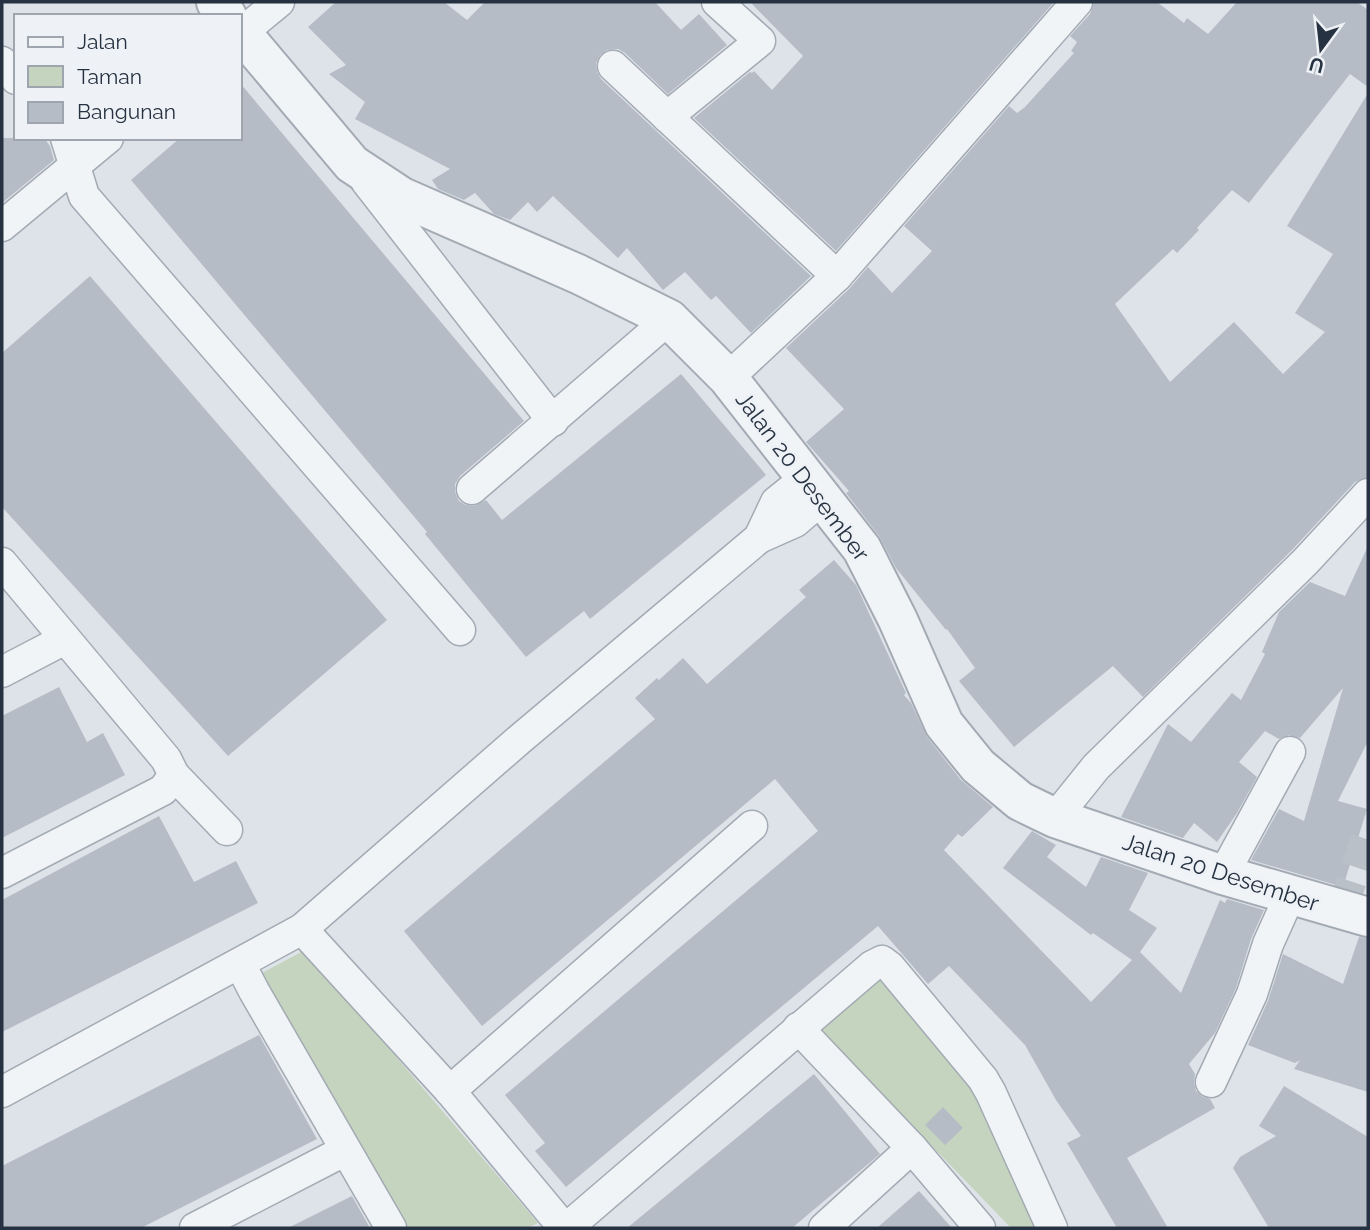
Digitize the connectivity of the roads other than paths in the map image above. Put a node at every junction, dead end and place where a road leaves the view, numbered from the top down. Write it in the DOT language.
graph roads {
  1 [pos="279,2"];
  2 [pos="717,2"];
  3 [pos="1077,2"];
  4 [pos="242,25"];
  5 [pos="242,34"];
  6 [pos="2,62"];
  7 [pos="613,66"];
  8 [pos="14,77"];
  9 [pos="667,117"];
  10 [pos="102,140"];
  11 [pos="70,151"];
  12 [pos="352,163"];
  13 [pos="2,226"];
  14 [pos="837,276"];
  15 [pos="669,320"];
  16 [pos="728,378"];
  17 [pos="553,421"];
  18 [pos="814,488"];
  19 [pos="472,489"];
  20 [pos="1368,494"];
  21 [pos="2,563"];
  22 [pos="460,630"];
  23 [pos="65,639"];
  24 [pos="2,672"];
  25 [pos="1290,752"];
  26 [pos="174,775"];
  27 [pos="1055,818"];
  28 [pos="752,826"];
  29 [pos="227,831"];
  30 [pos="2,873"];
  31 [pos="1223,875"];
  32 [pos="1290,895"];
  33 [pos="1368,917"];
  34 [pos="302,929"];
  35 [pos="240,964"];
  36 [pos="798,1028"];
  37 [pos="1212,1082"];
  38 [pos="2,1091"];
  39 [pos="450,1091"];
  40 [pos="912,1148"];
  41 [pos="345,1151"];
  42 [pos="195,1228"];
  43 [pos="391,1228"];
  44 [pos="566,1228"];
  45 [pos="824,1228"];
  46 [pos="980,1228"];
  47 [pos="1052,1228"];
  1 -- 4 [label="street"];
  2 -- 9 [label="street"];
  3 -- 14 [label="street, Jalan 20 Desember"];
  5 -- 12 [label="street"];
  6 -- 8 [label="street"];
  7 -- 9 [label="street"];
  9 -- 14 [label="street"];
  10 -- 11 [label="street"];
  11 -- 13 [label="street"];
  11 -- 22 [label="street"];
  12 -- 15 [label="street"];
  12 -- 17 [label="street"];
  14 -- 16 [label="street, Jalan 20 Desember"];
  15 -- 16 [label="street"];
  15 -- 17 [label="street"];
  16 -- 18 [label="street, Jalan 20 Desember"];
  17 -- 19 [label="street"];
  18 -- 27 [label="street, Jalan 20 Desember"];
  18 -- 34 [label="street"];
  20 -- 27 [label="street"];
  21 -- 23 [label="street"];
  23 -- 24 [label="street"];
  23 -- 26 [label="street"];
  25 -- 31 [label="street"];
  26 -- 29 [label="street"];
  26 -- 30 [label="street"];
  27 -- 31 [label="street, Jalan 20 Desember"];
  28 -- 39 [label="street"];
  31 -- 32 [label="street, Jalan 20 Desember"];
  32 -- 33 [label="street, Jalan 20 Desember"];
  32 -- 37 [label="street"];
  34 -- 35 [label="street"];
  34 -- 39 [label="street"];
  35 -- 38 [label="street"];
  35 -- 41 [label="street"];
  36 -- 40 [label="street"];
  36 -- 44 [label="street"];
  36 -- 47 [label="street"];
  39 -- 44 [label="street"];
  40 -- 45 [label="street"];
  40 -- 46 [label="street"];
  41 -- 42 [label="street"];
  41 -- 43 [label="street"];
}
